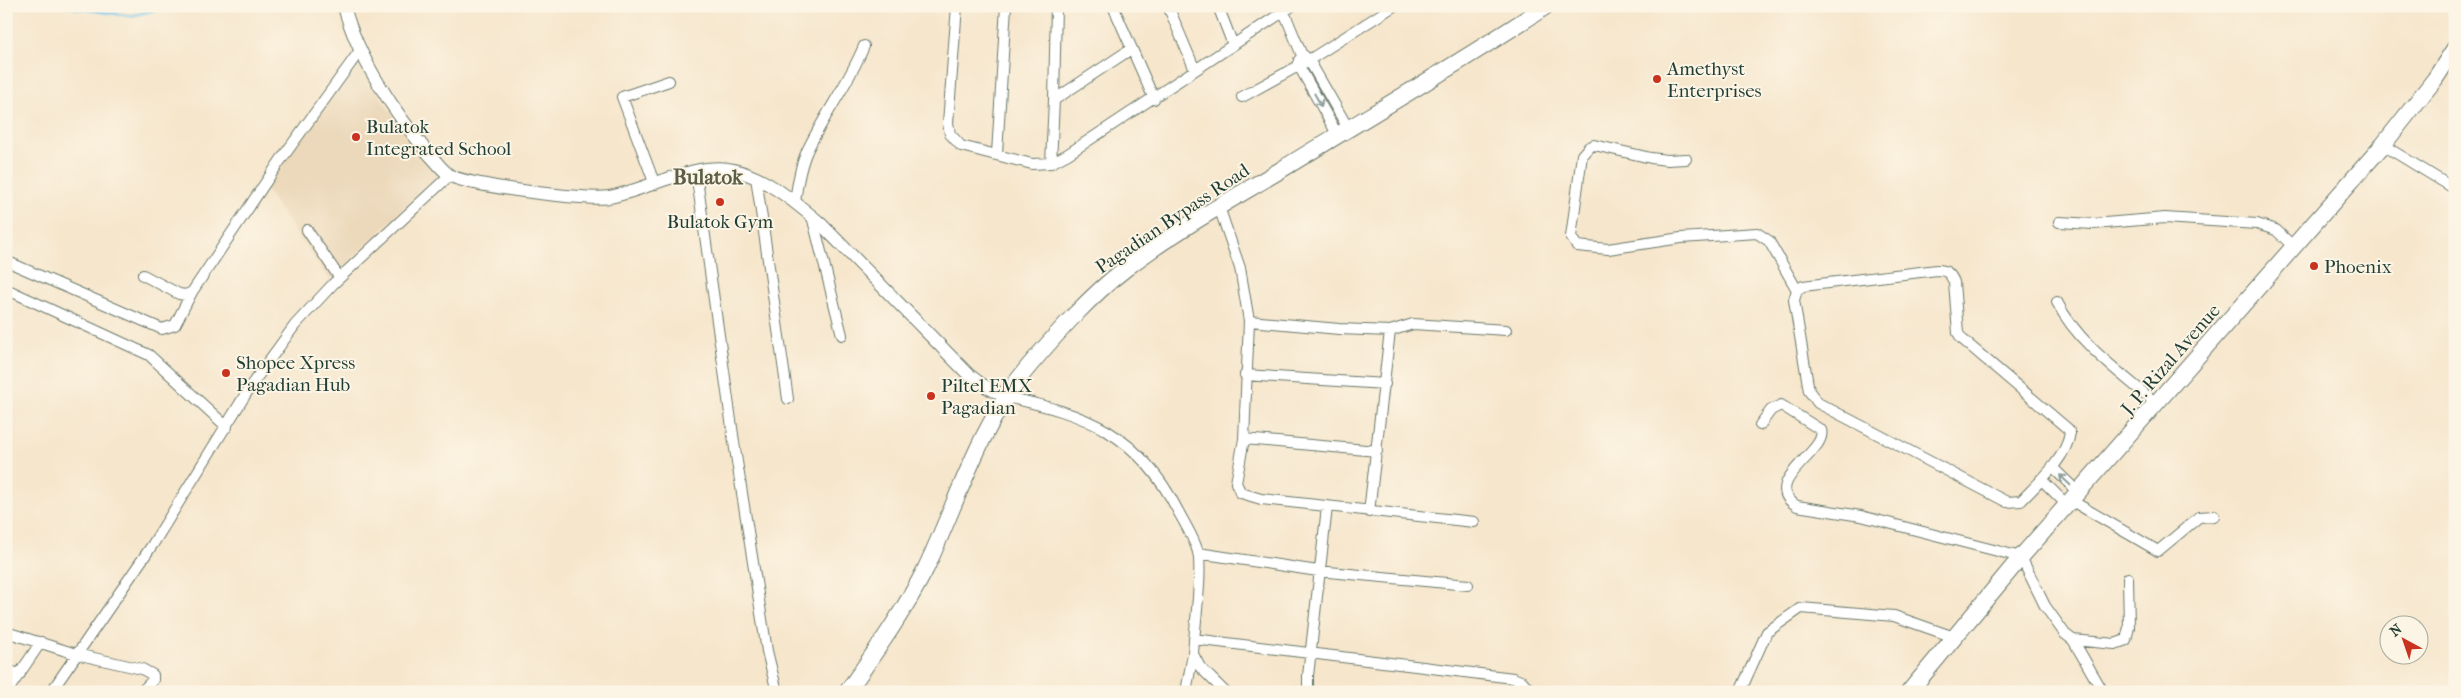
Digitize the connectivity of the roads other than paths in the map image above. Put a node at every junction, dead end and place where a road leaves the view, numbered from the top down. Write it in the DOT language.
graph roads {
  1 [pos="344,6"];
  2 [pos="957,6"];
  3 [pos="1006,6"];
  4 [pos="1056,6"];
  5 [pos="1113,6"];
  6 [pos="1168,6"];
  7 [pos="1218,6"];
  8 [pos="1394,6"];
  9 [pos="1546,6"];
  10 [pos="1286,8"];
  11 [pos="1233,45"];
  12 [pos="864,46"];
  13 [pos="2455,48"];
  14 [pos="362,49"];
  15 [pos="1131,49"];
  16 [pos="1301,53"];
  17 [pos="1309,60"];
  18 [pos="1298,66"];
  19 [pos="1195,70"];
  20 [pos="669,81"];
  21 [pos="1242,97"];
  22 [pos="1154,98"];
  23 [pos="1054,100"];
  24 [pos="1342,131"];
  25 [pos="2383,145"];
  26 [pos="997,154"];
  27 [pos="1686,159"];
  28 [pos="1051,163"];
  29 [pos="696,172"];
  30 [pos="450,175"];
  31 [pos="756,177"];
  32 [pos="654,182"];
  33 [pos="2455,189"];
  34 [pos="795,203"];
  35 [pos="1219,207"];
  36 [pos="812,216"];
  37 [pos="2059,222"];
  38 [pos="307,230"];
  39 [pos="2294,247"];
  40 [pos="6,261"];
  41 [pos="143,275"];
  42 [pos="339,277"];
  43 [pos="6,289"];
  44 [pos="1797,290"];
  45 [pos="192,292"];
  46 [pos="2057,302"];
  47 [pos="1249,321"];
  48 [pos="1506,330"];
  49 [pos="1390,331"];
  50 [pos="842,335"];
  51 [pos="1245,375"];
  52 [pos="1385,384"];
  53 [pos="1006,397"];
  54 [pos="788,399"];
  55 [pos="2157,404"];
  56 [pos="227,426"];
  57 [pos="1760,426"];
  58 [pos="1244,439"];
  59 [pos="1376,451"];
  60 [pos="2052,467"];
  61 [pos="2041,479"];
  62 [pos="2073,500"];
  63 [pos="1328,507"];
  64 [pos="1369,512"];
  65 [pos="2214,516"];
  66 [pos="1474,522"];
  67 [pos="1198,554"];
  68 [pos="2021,558"];
  69 [pos="1318,571"];
  70 [pos="2128,578"];
  71 [pos="1468,585"];
  72 [pos="6,632"];
  73 [pos="1954,638"];
  74 [pos="1194,639"];
  75 [pos="2074,640"];
  76 [pos="40,642"];
  77 [pos="1311,652"];
  78 [pos="76,654"];
  79 [pos="1193,654"];
  80 [pos="6,670"];
  81 [pos="20,674"];
  82 [pos="7,692"];
  83 [pos="51,692"];
  84 [pos="140,692"];
  85 [pos="777,692"];
  86 [pos="848,692"];
  87 [pos="1186,692"];
  88 [pos="1225,692"];
  89 [pos="1308,692"];
  90 [pos="1531,692"];
  91 [pos="1740,692"];
  92 [pos="1909,692"];
  93 [pos="2103,692"];
  1 -- 14 [label="street"];
  2 -- 26 [label="street"];
  3 -- 26 [label="street"];
  4 -- 23 [label="street"];
  5 -- 15 [label="street"];
  6 -- 19 [label="street"];
  7 -- 11 [label="street"];
  8 -- 17 [label="street"];
  9 -- 24 [label="main road, Pagadian Bypass Road"];
  10 -- 11 [label="street"];
  10 -- 16 [label="street"];
  11 -- 19 [label="street"];
  12 -- 34 [label="street"];
  13 -- 25 [label="main road, J. P. Rizal Avenue"];
  14 -- 30 [label="street"];
  14 -- 45 [label="street"];
  15 -- 22 [label="street"];
  15 -- 23 [label="street"];
  16 -- 17 [label="street"];
  16 -- 18 [label="street"];
  17 -- 18 [label="street"];
  17 -- 24 [label="street"];
  18 -- 21 [label="street"];
  18 -- 24 [label="street, one-way"];
  19 -- 22 [label="street"];
  20 -- 32 [label="street"];
  22 -- 28 [label="street"];
  23 -- 28 [label="street"];
  24 -- 35 [label="main road, Pagadian Bypass Road"];
  25 -- 33 [label="street"];
  25 -- 39 [label="main road, J. P. Rizal Avenue"];
  26 -- 28 [label="street"];
  27 -- 44 [label="street"];
  29 -- 31 [label="street"];
  29 -- 32 [label="street"];
  29 -- 85 [label="street"];
  30 -- 32 [label="street"];
  30 -- 42 [label="street"];
  31 -- 34 [label="street"];
  31 -- 54 [label="street"];
  34 -- 36 [label="street"];
  35 -- 47 [label="street"];
  35 -- 53 [label="main road, Pagadian Bypass Road"];
  36 -- 50 [label="street"];
  36 -- 53 [label="street"];
  37 -- 39 [label="street"];
  38 -- 42 [label="street"];
  39 -- 55 [label="main road, J. P. Rizal Avenue"];
  40 -- 45 [label="street"];
  41 -- 45 [label="street"];
  42 -- 56 [label="street"];
  43 -- 56 [label="street"];
  44 -- 60 [label="street"];
  44 -- 61 [label="street"];
  46 -- 55 [label="street"];
  47 -- 49 [label="street"];
  47 -- 51 [label="street"];
  48 -- 49 [label="street"];
  49 -- 52 [label="street"];
  51 -- 52 [label="street"];
  51 -- 58 [label="street"];
  52 -- 59 [label="street"];
  53 -- 67 [label="street"];
  53 -- 86 [label="main road, Pagadian Bypass Road"];
  55 -- 62 [label="main road, J. P. Rizal Avenue"];
  56 -- 78 [label="street"];
  57 -- 68 [label="street"];
  58 -- 59 [label="street"];
  58 -- 63 [label="street"];
  59 -- 64 [label="street"];
  60 -- 61 [label="street"];
  62 -- 60 [label="street, one-way"];
  61 -- 62 [label="street"];
  62 -- 65 [label="street"];
  62 -- 68 [label="main road, J. P. Rizal Avenue"];
  63 -- 64 [label="street"];
  63 -- 69 [label="street"];
  64 -- 66 [label="street"];
  67 -- 69 [label="street"];
  67 -- 74 [label="street"];
  68 -- 73 [label="main road, J. P. Rizal Avenue"];
  68 -- 75 [label="street"];
  69 -- 71 [label="street"];
  69 -- 77 [label="street"];
  70 -- 75 [label="street"];
  72 -- 76 [label="street"];
  73 -- 91 [label="street"];
  73 -- 92 [label="main road, J. P. Rizal Avenue"];
  74 -- 77 [label="street"];
  74 -- 79 [label="street"];
  75 -- 93 [label="street"];
  76 -- 78 [label="street"];
  76 -- 81 [label="street"];
  77 -- 89 [label="street"];
  77 -- 90 [label="street"];
  78 -- 83 [label="street"];
  78 -- 84 [label="street"];
  79 -- 87 [label="street"];
  79 -- 88 [label="street"];
  80 -- 81 [label="street"];
  81 -- 82 [label="street"];
}
